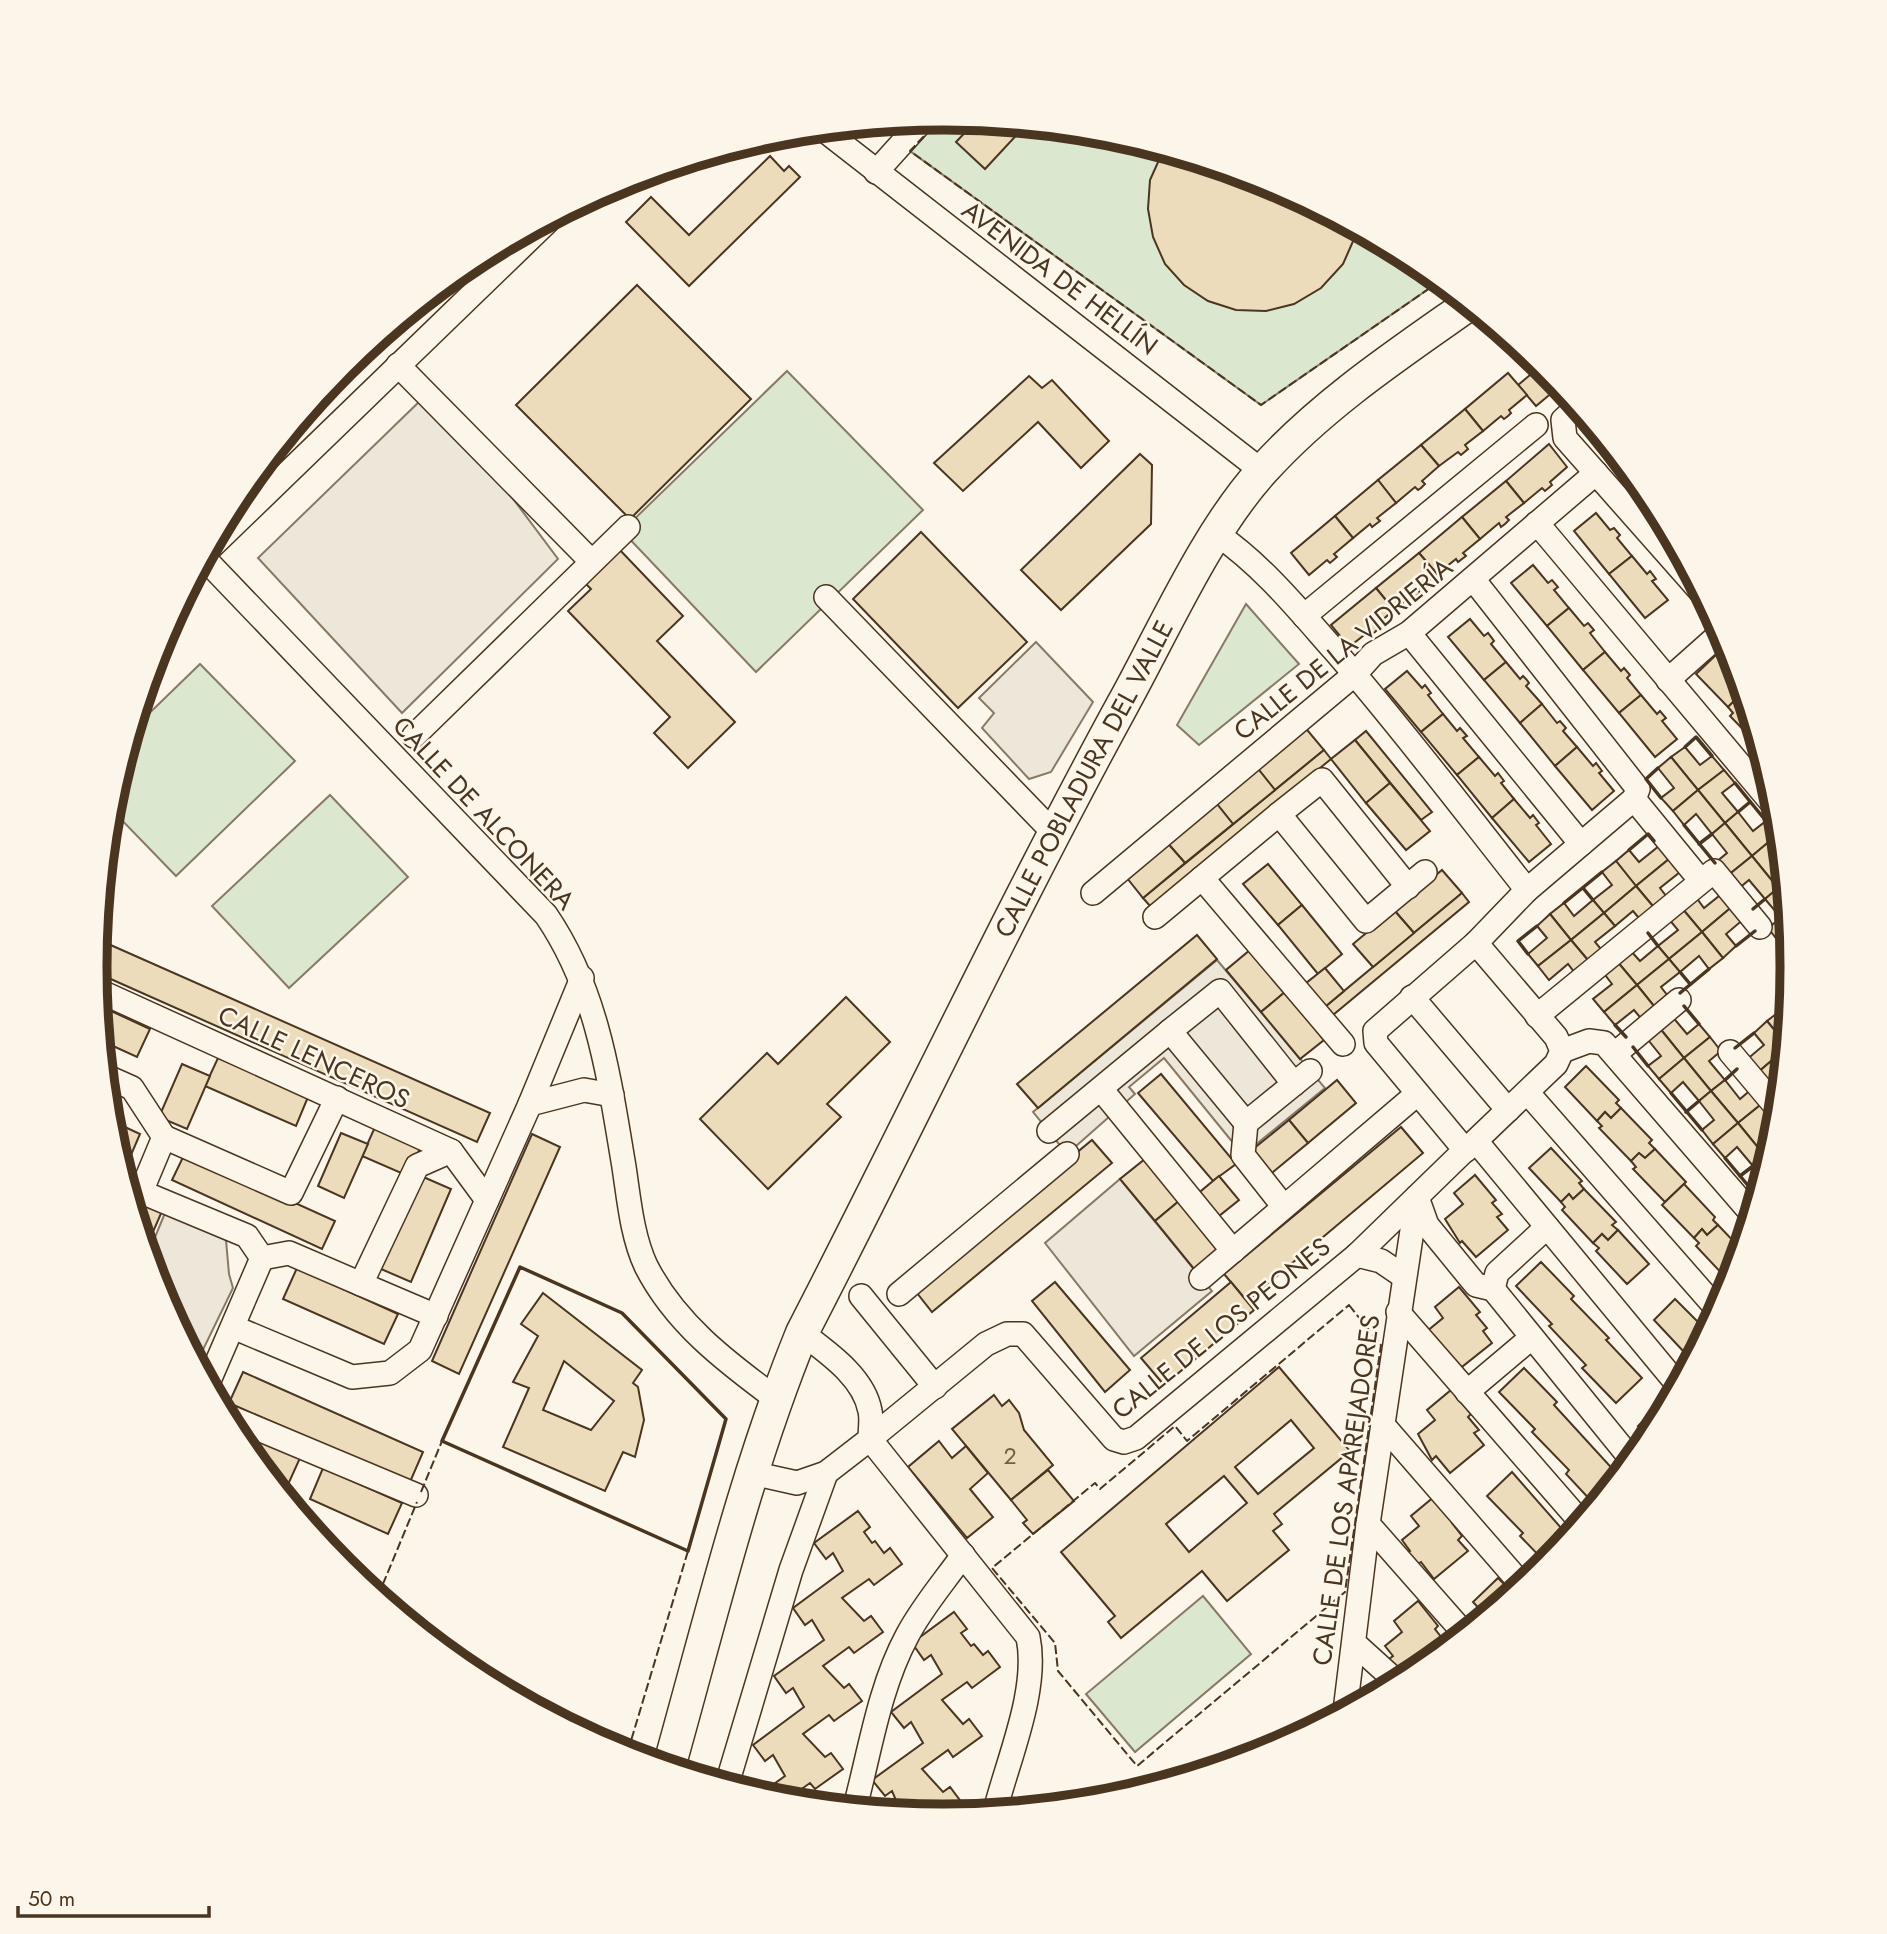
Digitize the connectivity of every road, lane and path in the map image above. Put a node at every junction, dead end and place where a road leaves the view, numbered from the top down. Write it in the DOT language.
graph roads {
  1 [pos="913,131"];
  2 [pos="833,137"];
  3 [pos="876,172"];
  4 [pos="527,241"];
  5 [pos="1461,309"];
  6 [pos="398,365"];
  7 [pos="1570,413"];
  8 [pos="1536,425"];
  9 [pos="1262,471"];
  10 [pos="1596,473"];
  11 [pos="1537,523"];
  12 [pos="234,525"];
  13 [pos="628,527"];
  14 [pos="1217,534"];
  15 [pos="591,561"];
  16 [pos="1676,564"];
  17 [pos="210,565"];
  18 [pos="1473,579"];
  19 [pos="826,597"];
  20 [pos="1304,616"];
  21 [pos="1409,633"];
  22 [pos="1714,640"];
  23 [pos="1355,674"];
  24 [pos="1668,680"];
  25 [pos="414,736"];
  26 [pos="1761,789"];
  27 [pos="1636,794"];
  28 [pos="1279,814"];
  29 [pos="1054,832"];
  30 [pos="1581,844"];
  31 [pos="1707,876"];
  32 [pos="1202,878"];
  33 [pos="1527,890"];
  34 [pos="1093,893"];
  35 [pos="1155,917"];
  36 [pos="1760,928"];
  37 [pos="1476,943"];
  38 [pos="582,978"];
  39 [pos="108,995"];
  40 [pos="1412,997"];
  41 [pos="1679,1000"];
  42 [pos="1538,1016"];
  43 [pos="1170,1031"];
  44 [pos="1343,1044"];
  45 [pos="1562,1051"];
  46 [pos="1730,1052"];
  47 [pos="1616,1053"];
  48 [pos="115,1080"];
  49 [pos="1101,1088"];
  50 [pos="1527,1092"];
  51 [pos="1416,1094"];
  52 [pos="612,1095"];
  53 [pos="1769,1097"];
  54 [pos="337,1098"];
  55 [pos="530,1104"];
  56 [pos="1508,1110"];
  57 [pos="1247,1123"];
  58 [pos="1049,1132"];
  59 [pos="164,1137"];
  60 [pos="1471,1146"];
  61 [pos="451,1151"];
  62 [pos="1068,1154"];
  63 [pos="136,1186"];
  64 [pos="137,1190"];
  65 [pos="1417,1198"];
  66 [pos="486,1200"];
  67 [pos="1745,1206"];
  68 [pos="1284,1207"];
  69 [pos="1547,1227"];
  70 [pos="1233,1251"];
  71 [pos="1357,1255"];
  72 [pos="261,1258"];
  73 [pos="1403,1276"];
  74 [pos="1201,1278"];
  75 [pos="361,1284"];
  76 [pos="1493,1289"];
  77 [pos="900,1294"];
  78 [pos="861,1296"];
  79 [pos="1710,1301"];
  80 [pos="1398,1312"];
  81 [pos="436,1316"];
  82 [pos="233,1327"];
  83 [pos="802,1333"];
  84 [pos="1531,1338"];
  85 [pos="212,1373"];
  86 [pos="1672,1378"];
  87 [pos="935,1387"];
  88 [pos="1467,1392"];
  89 [pos="775,1398"];
  90 [pos="242,1422"];
  91 [pos="1383,1425"];
  92 [pos="870,1438"];
  93 [pos="1625,1451"];
  94 [pos="752,1472"];
  95 [pos="826,1473"];
  96 [pos="416,1494"];
  97 [pos="1576,1516"];
  98 [pos="1368,1524"];
  99 [pos="962,1556"];
  100 [pos="1515,1577"];
  101 [pos="1458,1627"];
  102 [pos="1354,1643"];
  103 [pos="1389,1675"];
  104 [pos="1346,1700"];
  105 [pos="672,1758"];
  106 [pos="730,1776"];
  107 [pos="857,1799"];
  108 [pos="997,1802"];
  1 -- 3 [label="street"];
  2 -- 3 [label="street, AVENIDA DE HELLÍN"];
  3 -- 9 [label="street, AVENIDA DE HELLÍN"];
  4 -- 6 [label="street"];
  5 -- 9 [label="street, CALLE POBLADURA DEL VALLE"];
  6 -- 12 [label="street"];
  6 -- 15 [label="street"];
  7 -- 10 [label="street"];
  8 -- 20 [label="street"];
  9 -- 14 [label="street, CALLE POBLADURA DEL VALLE"];
  10 -- 11 [label="street, CALLE DE LA VIDRIERÍA"];
  10 -- 16 [label="street"];
  11 -- 18 [label="street, CALLE DE LA VIDRIERÍA"];
  11 -- 24 [label="street"];
  13 -- 15 [label="street"];
  14 -- 20 [label="street"];
  14 -- 29 [label="street, CALLE POBLADURA DEL VALLE"];
  15 -- 25 [label="street"];
  17 -- 38 [label="street, CALLE DE ALCONERA"];
  18 -- 21 [label="street, CALLE DE LA VIDRIERÍA"];
  18 -- 27 [label="street"];
  19 -- 29 [label="street"];
  20 -- 23 [label="street"];
  21 -- 23 [label="street, CALLE DE LA VIDRIERÍA"];
  21 -- 30 [label="street"];
  22 -- 24 [label="street"];
  23 -- 33 [label="street"];
  23 -- 34 [label="street, CALLE DE LA VIDRIERÍA"];
  24 -- 26 [label="street"];
  27 -- 30 [label="street"];
  27 -- 31 [label="street"];
  28 -- 28 [label="street"];
  28 -- 32 [label="street"];
  29 -- 83 [label="street, CALLE POBLADURA DEL VALLE"];
  30 -- 33 [label="street"];
  31 -- 36 [label="street"];
  31 -- 42 [label="street"];
  32 -- 35 [label="street"];
  32 -- 44 [label="street"];
  33 -- 37 [label="street"];
  37 -- 40 [label="street"];
  37 -- 42 [label="street"];
  38 -- 52 [label="street, CALLE DE ALCONERA"];
  38 -- 55 [label="street"];
  39 -- 54 [label="street, CALLE LENCEROS"];
  40 -- 51 [label="street"];
  40 -- 56 [label="street"];
  41 -- 47 [label="street"];
  42 -- 45 [label="street"];
  43 -- 49 [label="street"];
  43 -- 57 [label="street"];
  43 -- 57 [label="street"];
  45 -- 47 [label="street"];
  45 -- 50 [label="street"];
  46 -- 53 [label="street"];
  47 -- 67 [label="street"];
  48 -- 59 [label="street"];
  49 -- 58 [label="street"];
  49 -- 70 [label="street"];
  50 -- 56 [label="street"];
  50 -- 79 [label="street"];
  51 -- 60 [label="street"];
  51 -- 68 [label="street"];
  52 -- 55 [label="street"];
  52 -- 89 [label="street, CALLE DE ALCONERA"];
  54 -- 59 [label="street"];
  54 -- 61 [label="street, CALLE LENCEROS"];
  55 -- 66 [label="street"];
  56 -- 60 [label="street"];
  57 -- 68 [label="street"];
  59 -- 63 [label="street"];
  60 -- 65 [label="street"];
  60 -- 69 [label="street"];
  61 -- 66 [label="street, CALLE LENCEROS"];
  61 -- 75 [label="street"];
  62 -- 77 [label="street"];
  64 -- 72 [label="street"];
  65 -- 71 [label="street, CALLE DE LOS PEONES"];
  65 -- 73 [label="street, CALLE DE LOS APAREJADORES"];
  65 -- 76 [label="street"];
  66 -- 81 [label="street"];
  68 -- 70 [label="street"];
  69 -- 76 [label="street"];
  69 -- 86 [label="street"];
  70 -- 74 [label="street"];
  71 -- 73 [label="street"];
  71 -- 87 [label="street, CALLE DE LOS PEONES"];
  72 -- 75 [label="street"];
  72 -- 82 [label="street"];
  73 -- 80 [label="street, CALLE DE LOS APAREJADORES"];
  75 -- 81 [label="street"];
  76 -- 84 [label="street"];
  78 -- 87 [label="street"];
  80 -- 88 [label="street"];
  80 -- 91 [label="street, CALLE DE LOS APAREJADORES"];
  81 -- 82 [label="street"];
  82 -- 85 [label="street"];
  83 -- 89 [label="street, CALLE POBLADURA DEL VALLE"];
  83 -- 92 [label="street"];
  84 -- 88 [label="street"];
  84 -- 93 [label="street"];
  87 -- 92 [label="street, CALLE DE LOS PEONES"];
  88 -- 97 [label="street"];
  89 -- 94 [label="street, CALLE POBLADURA DEL VALLE"];
  90 -- 96 [label="street"];
  91 -- 98 [label="street, CALLE DE LOS APAREJADORES"];
  91 -- 100 [label="street"];
  92 -- 95 [label="street"];
  92 -- 99 [label="street"];
  94 -- 95 [label="street"];
  94 -- 105 [label="street, CALLE POBLADURA DEL VALLE"];
  95 -- 106 [label="street"];
  98 -- 101 [label="street"];
  98 -- 102 [label="street, CALLE DE LOS APAREJADORES"];
  99 -- 107 [label="street"];
  99 -- 108 [label="street"];
  102 -- 103 [label="street"];
  102 -- 104 [label="street, CALLE DE LOS APAREJADORES"];
}
